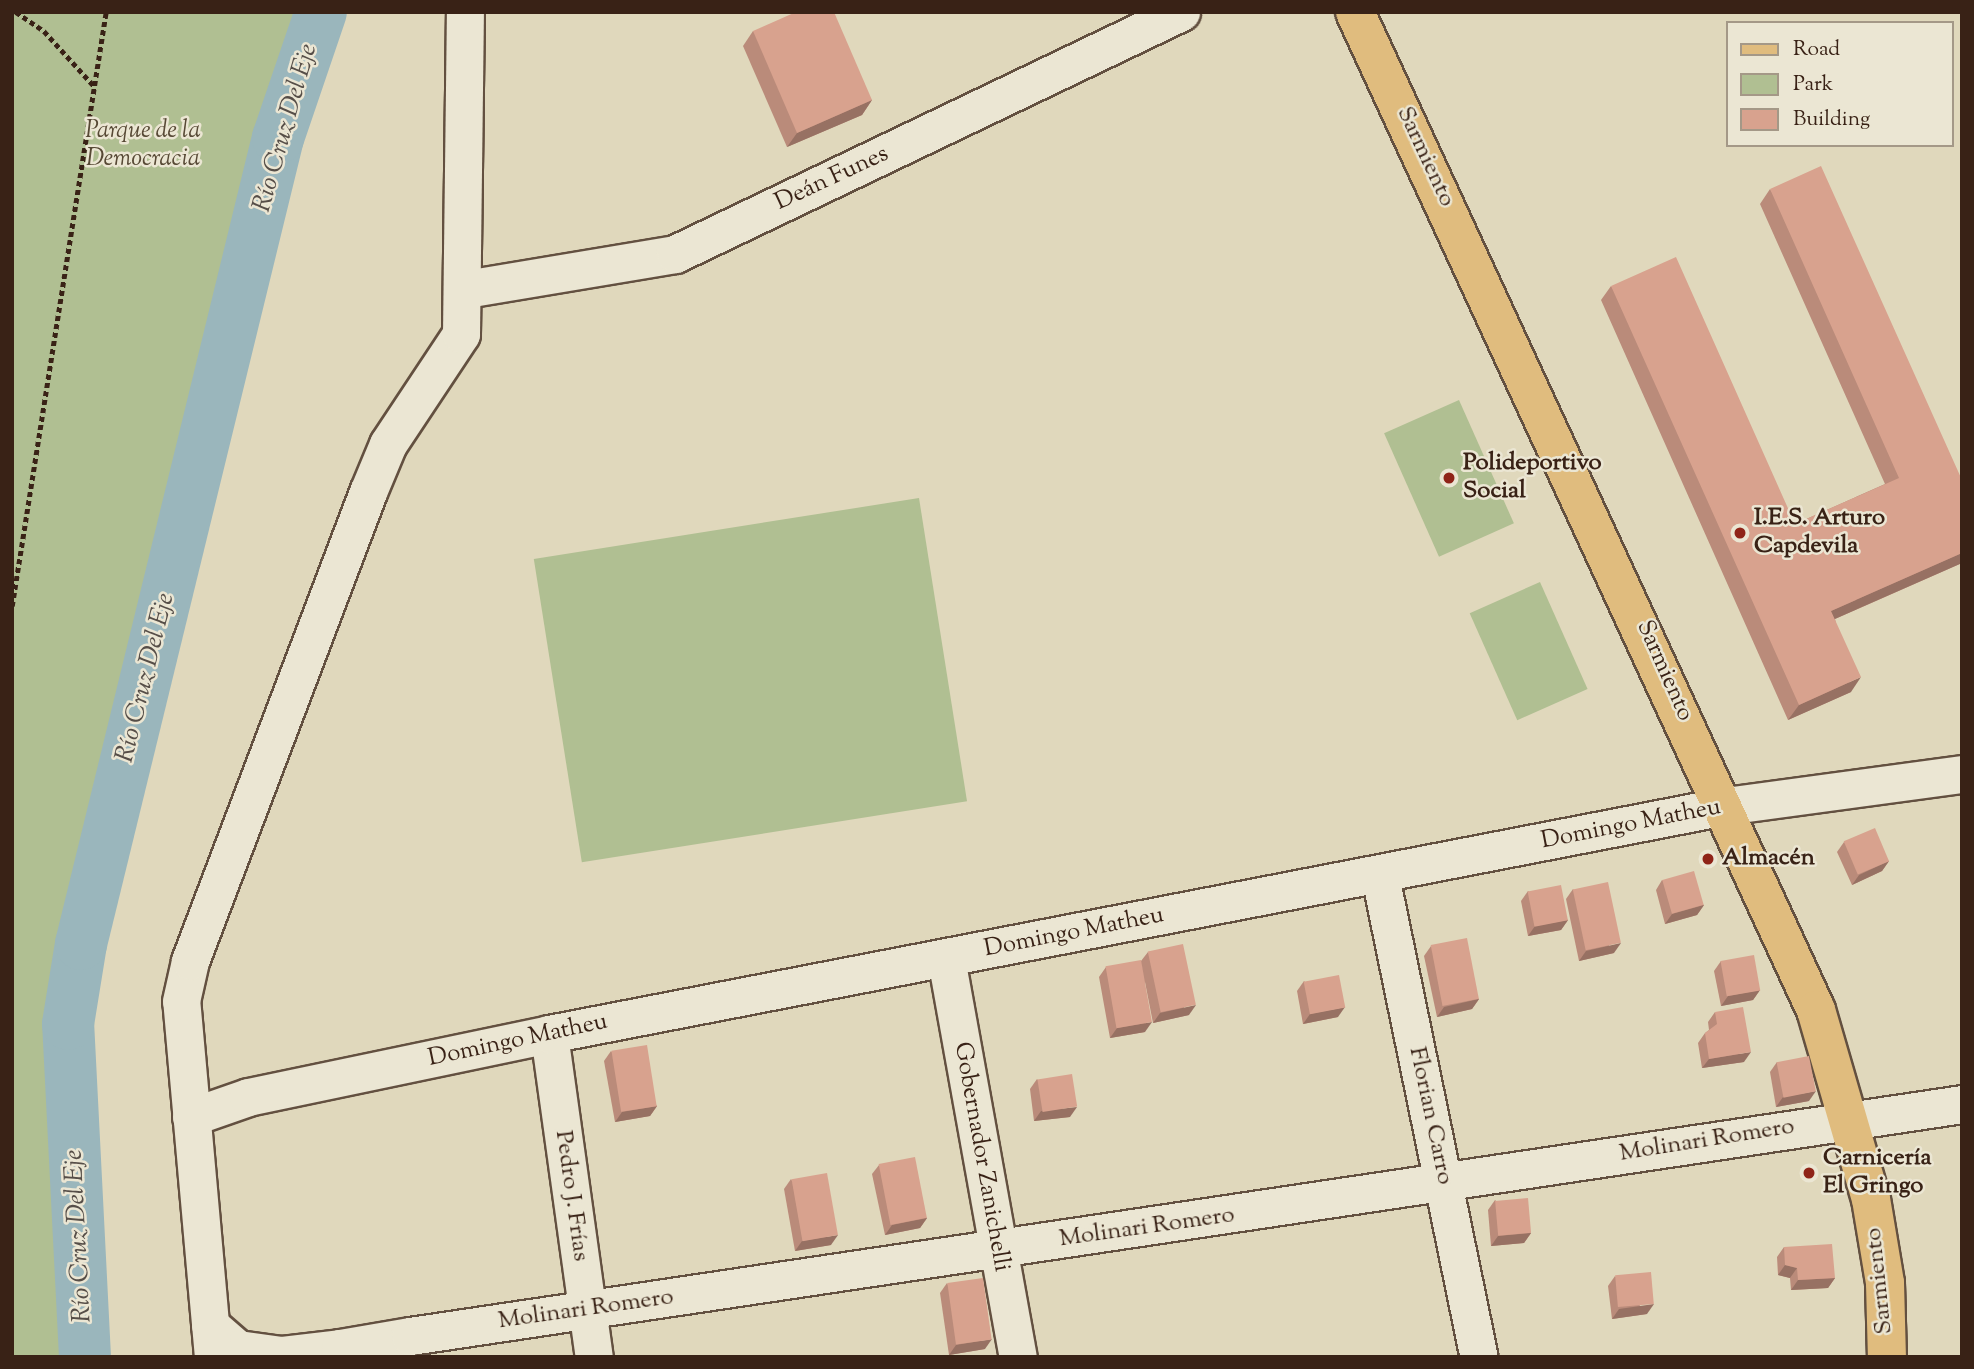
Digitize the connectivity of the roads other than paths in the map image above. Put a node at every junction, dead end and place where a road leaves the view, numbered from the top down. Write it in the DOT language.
graph roads {
  1 [pos="465,12"];
  2 [pos="1181,12"];
  3 [pos="1356,12"];
  4 [pos="466,289"];
  5 [pos="1962,774"];
  6 [pos="1725,806"];
  7 [pos="1380,876"];
  8 [pos="946,958"];
  9 [pos="549,1034"];
  10 [pos="1962,1104"];
  11 [pos="191,1117"];
  12 [pos="1852,1117"];
  13 [pos="1444,1184"];
  14 [pos="998,1250"];
  15 [pos="586,1311"];
  16 [pos="211,1341"];
  17 [pos="340,1353"];
  18 [pos="594,1357"];
  19 [pos="1018,1357"];
  20 [pos="1479,1357"];
  21 [pos="1887,1357"];
  1 -- 4 [label="street"];
  2 -- 4 [label="street, Deán Funes"];
  3 -- 6 [label="main road, Sarmiento"];
  4 -- 11 [label="street"];
  5 -- 6 [label="street, Domingo Matheu"];
  6 -- 7 [label="street, Domingo Matheu"];
  6 -- 12 [label="main road, Sarmiento"];
  7 -- 8 [label="street, Domingo Matheu"];
  7 -- 13 [label="street, Florian Carro"];
  8 -- 9 [label="street, Domingo Matheu"];
  8 -- 14 [label="street, Gobernador Zanichelli"];
  9 -- 11 [label="street, Domingo Matheu"];
  9 -- 15 [label="street, Pedro J. Frías"];
  10 -- 12 [label="street, Molinari Romero"];
  11 -- 16 [label="street"];
  12 -- 13 [label="street, Molinari Romero"];
  12 -- 21 [label="main road, Sarmiento"];
  13 -- 14 [label="street, Molinari Romero"];
  13 -- 20 [label="street, Florian Carro"];
  14 -- 15 [label="street, Molinari Romero"];
  14 -- 19 [label="street, Gobernador Zanichelli"];
  15 -- 17 [label="street, Molinari Romero"];
  15 -- 18 [label="street, Pedro J. Frías"];
  16 -- 17 [label="street, Molinari Romero"];
}
